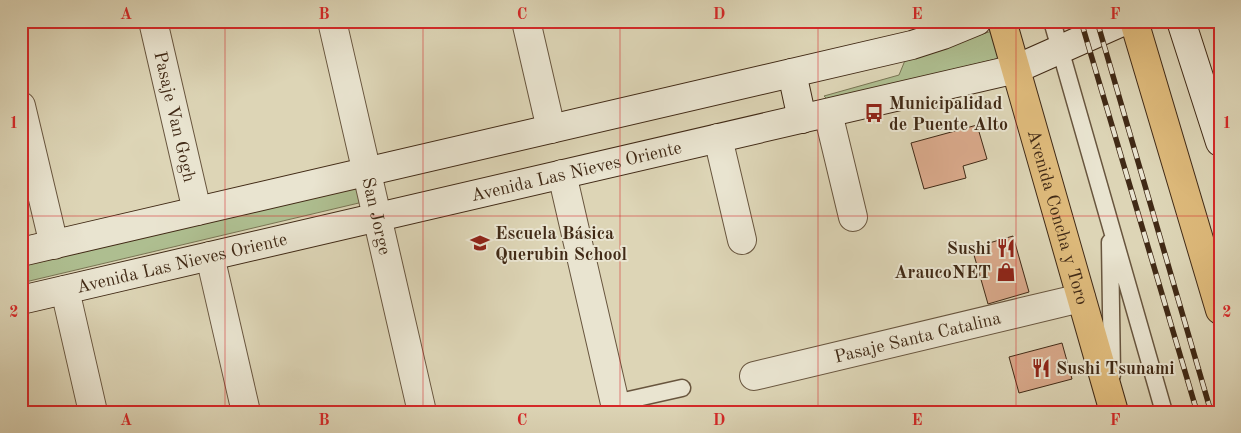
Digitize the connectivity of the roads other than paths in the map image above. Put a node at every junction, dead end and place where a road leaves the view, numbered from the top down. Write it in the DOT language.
graph roads {
  1 [pos="153,21"];
  2 [pos="332,21"];
  3 [pos="526,21"];
  4 [pos="977,21"];
  5 [pos="1002,21"];
  6 [pos="1052,21"];
  7 [pos="1124,21"];
  8 [pos="1134,21"];
  9 [pos="1181,21"];
  10 [pos="1060,48"];
  11 [pos="1016,69"];
  12 [pos="792,73"];
  13 [pos="21,106"];
  14 [pos="828,113"];
  15 [pos="802,119"];
  16 [pos="551,129"];
  17 [pos="718,138"];
  18 [pos="1220,142"];
  19 [pos="366,172"];
  20 [pos="562,174"];
  21 [pos="197,211"];
  22 [pos="377,217"];
  23 [pos="852,217"];
  24 [pos="1110,220"];
  25 [pos="742,240"];
  26 [pos="54,245"];
  27 [pos="21,252"];
  28 [pos="210,256"];
  29 [pos="65,290"];
  30 [pos="1081,298"];
  31 [pos="21,300"];
  32 [pos="1220,310"];
  33 [pos="754,376"];
  34 [pos="682,388"];
  35 [pos="616,407"];
  36 [pos="1113,409"];
  37 [pos="94,412"];
  38 [pos="246,412"];
  39 [pos="422,412"];
  40 [pos="1164,412"];
  1 -- 21 [label="street, Pasaje Van Gogh"];
  2 -- 19 [label="street, San Jorge"];
  3 -- 16 [label="street"];
  4 -- 12 [label="street"];
  5 -- 11 [label="main road, Avenida Concha y Toro"];
  6 -- 10 [label="lane"];
  7 -- 10 [label="street, Avenida Las Nieves Oriente"];
  8 -- 32 [label="main road"];
  9 -- 18 [label="street"];
  10 -- 11 [label="street, Avenida Las Nieves Oriente"];
  10 -- 24 [label="lane"];
  11 -- 14 [label="street, Avenida Las Nieves Oriente"];
  11 -- 30 [label="main road, Avenida Concha y Toro"];
  12 -- 15 [label="street"];
  12 -- 16 [label="street"];
  13 -- 26 [label="street"];
  14 -- 15 [label="street, Avenida Las Nieves Oriente"];
  14 -- 23 [label="street"];
  15 -- 17 [label="street, Avenida Las Nieves Oriente"];
  16 -- 19 [label="street"];
  17 -- 20 [label="street, Avenida Las Nieves Oriente"];
  17 -- 25 [label="street"];
  19 -- 21 [label="street"];
  19 -- 22 [label="street, San Jorge"];
  20 -- 22 [label="street, Avenida Las Nieves Oriente"];
  20 -- 35 [label="street"];
  21 -- 26 [label="street"];
  22 -- 28 [label="street, Avenida Las Nieves Oriente"];
  22 -- 39 [label="street, San Jorge"];
  24 -- 36 [label="lane"];
  24 -- 40 [label="lane"];
  26 -- 27 [label="street"];
  28 -- 29 [label="street, Avenida Las Nieves Oriente"];
  28 -- 38 [label="street"];
  29 -- 31 [label="street, Avenida Las Nieves Oriente"];
  29 -- 37 [label="street"];
  30 -- 33 [label="street, Pasaje Santa Catalina"];
  30 -- 36 [label="main road, Avenida Concha y Toro"];
  34 -- 35 [label="lane"];
}
